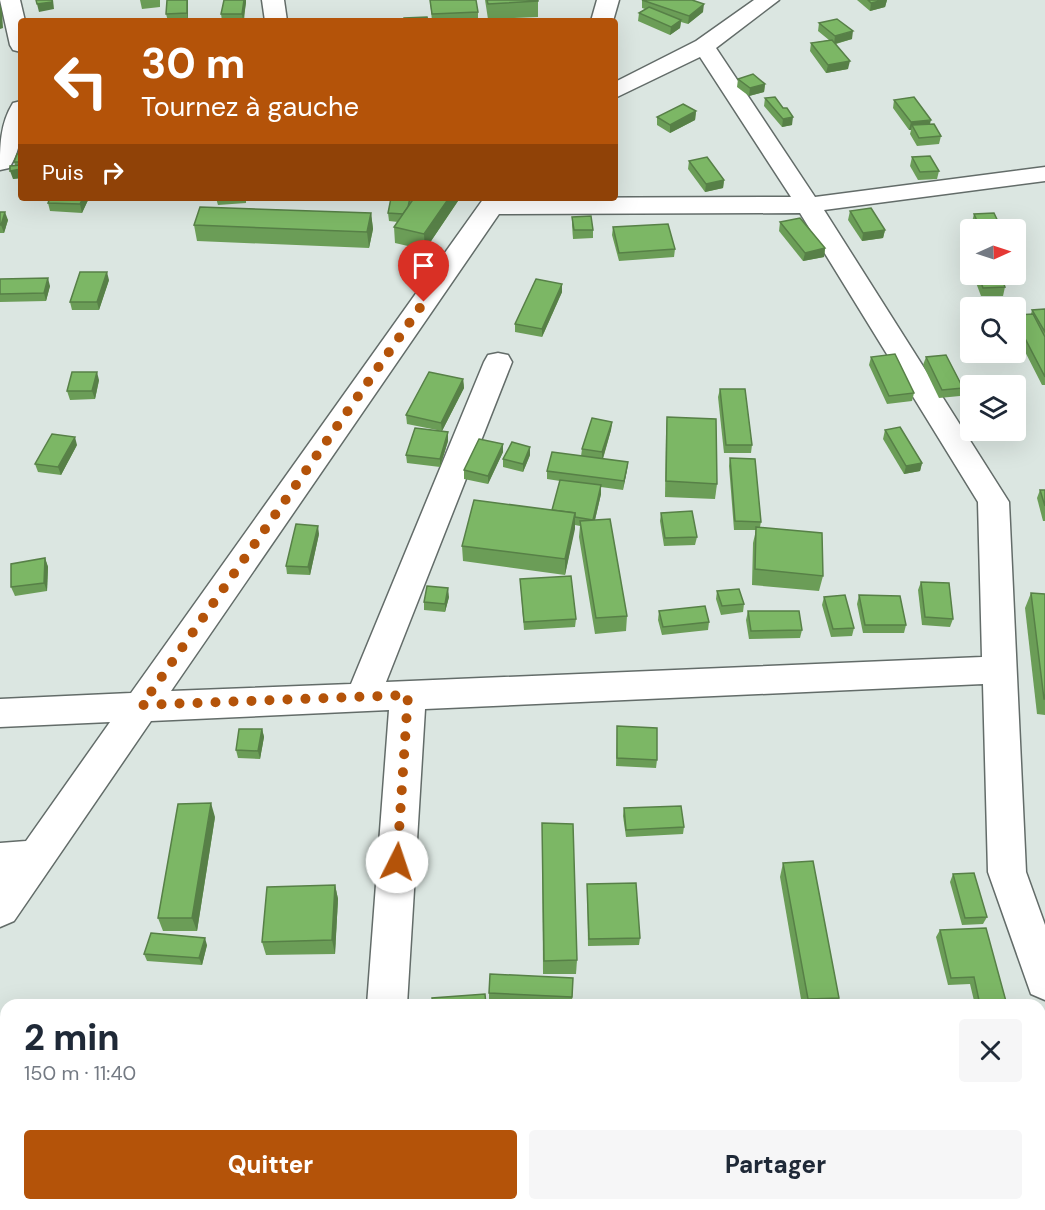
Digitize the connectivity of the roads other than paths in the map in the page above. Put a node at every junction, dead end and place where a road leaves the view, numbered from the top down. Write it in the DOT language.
graph roads {
  1 [pos="9,0"];
  2 [pos="273,0"];
  3 [pos="608,0"];
  4 [pos="768,0"];
  5 [pos="276,18"];
  6 [pos="603,18"];
  7 [pos="18,34"];
  8 [pos="704,46"];
  9 [pos="618,89"];
  10 [pos="18,123"];
  11 [pos="0,160"];
  12 [pos="1045,174"];
  13 [pos="494,202"];
  14 [pos="808,205"];
  15 [pos="498,362"];
  16 [pos="999,670"];
  17 [pos="408,695"];
  18 [pos="363,697"];
  19 [pos="142,705"];
  20 [pos="0,713"];
  21 [pos="37,856"];
  22 [pos="0,860"];
  23 [pos="0,909"];
  24 [pos="1045,981"];
  25 [pos="387,999"];
  1 -- 7 [label="street"];
  2 -- 5 [label="street"];
  3 -- 6 [label="street"];
  4 -- 8 [label="street"];
  8 -- 9 [label="street"];
  8 -- 14 [label="street"];
  10 -- 11 [label="street"];
  12 -- 14 [label="street"];
  13 -- 14 [label="street"];
  13 -- 19 [label="street"];
  14 -- 16 [label="street"];
  15 -- 18 [label="street"];
  16 -- 17 [label="street"];
  16 -- 24 [label="street"];
  17 -- 18 [label="street"];
  17 -- 25 [label="street"];
  18 -- 19 [label="street"];
  19 -- 20 [label="street"];
  19 -- 21 [label="street"];
  21 -- 22 [label="street"];
  21 -- 23 [label="street"];
}
